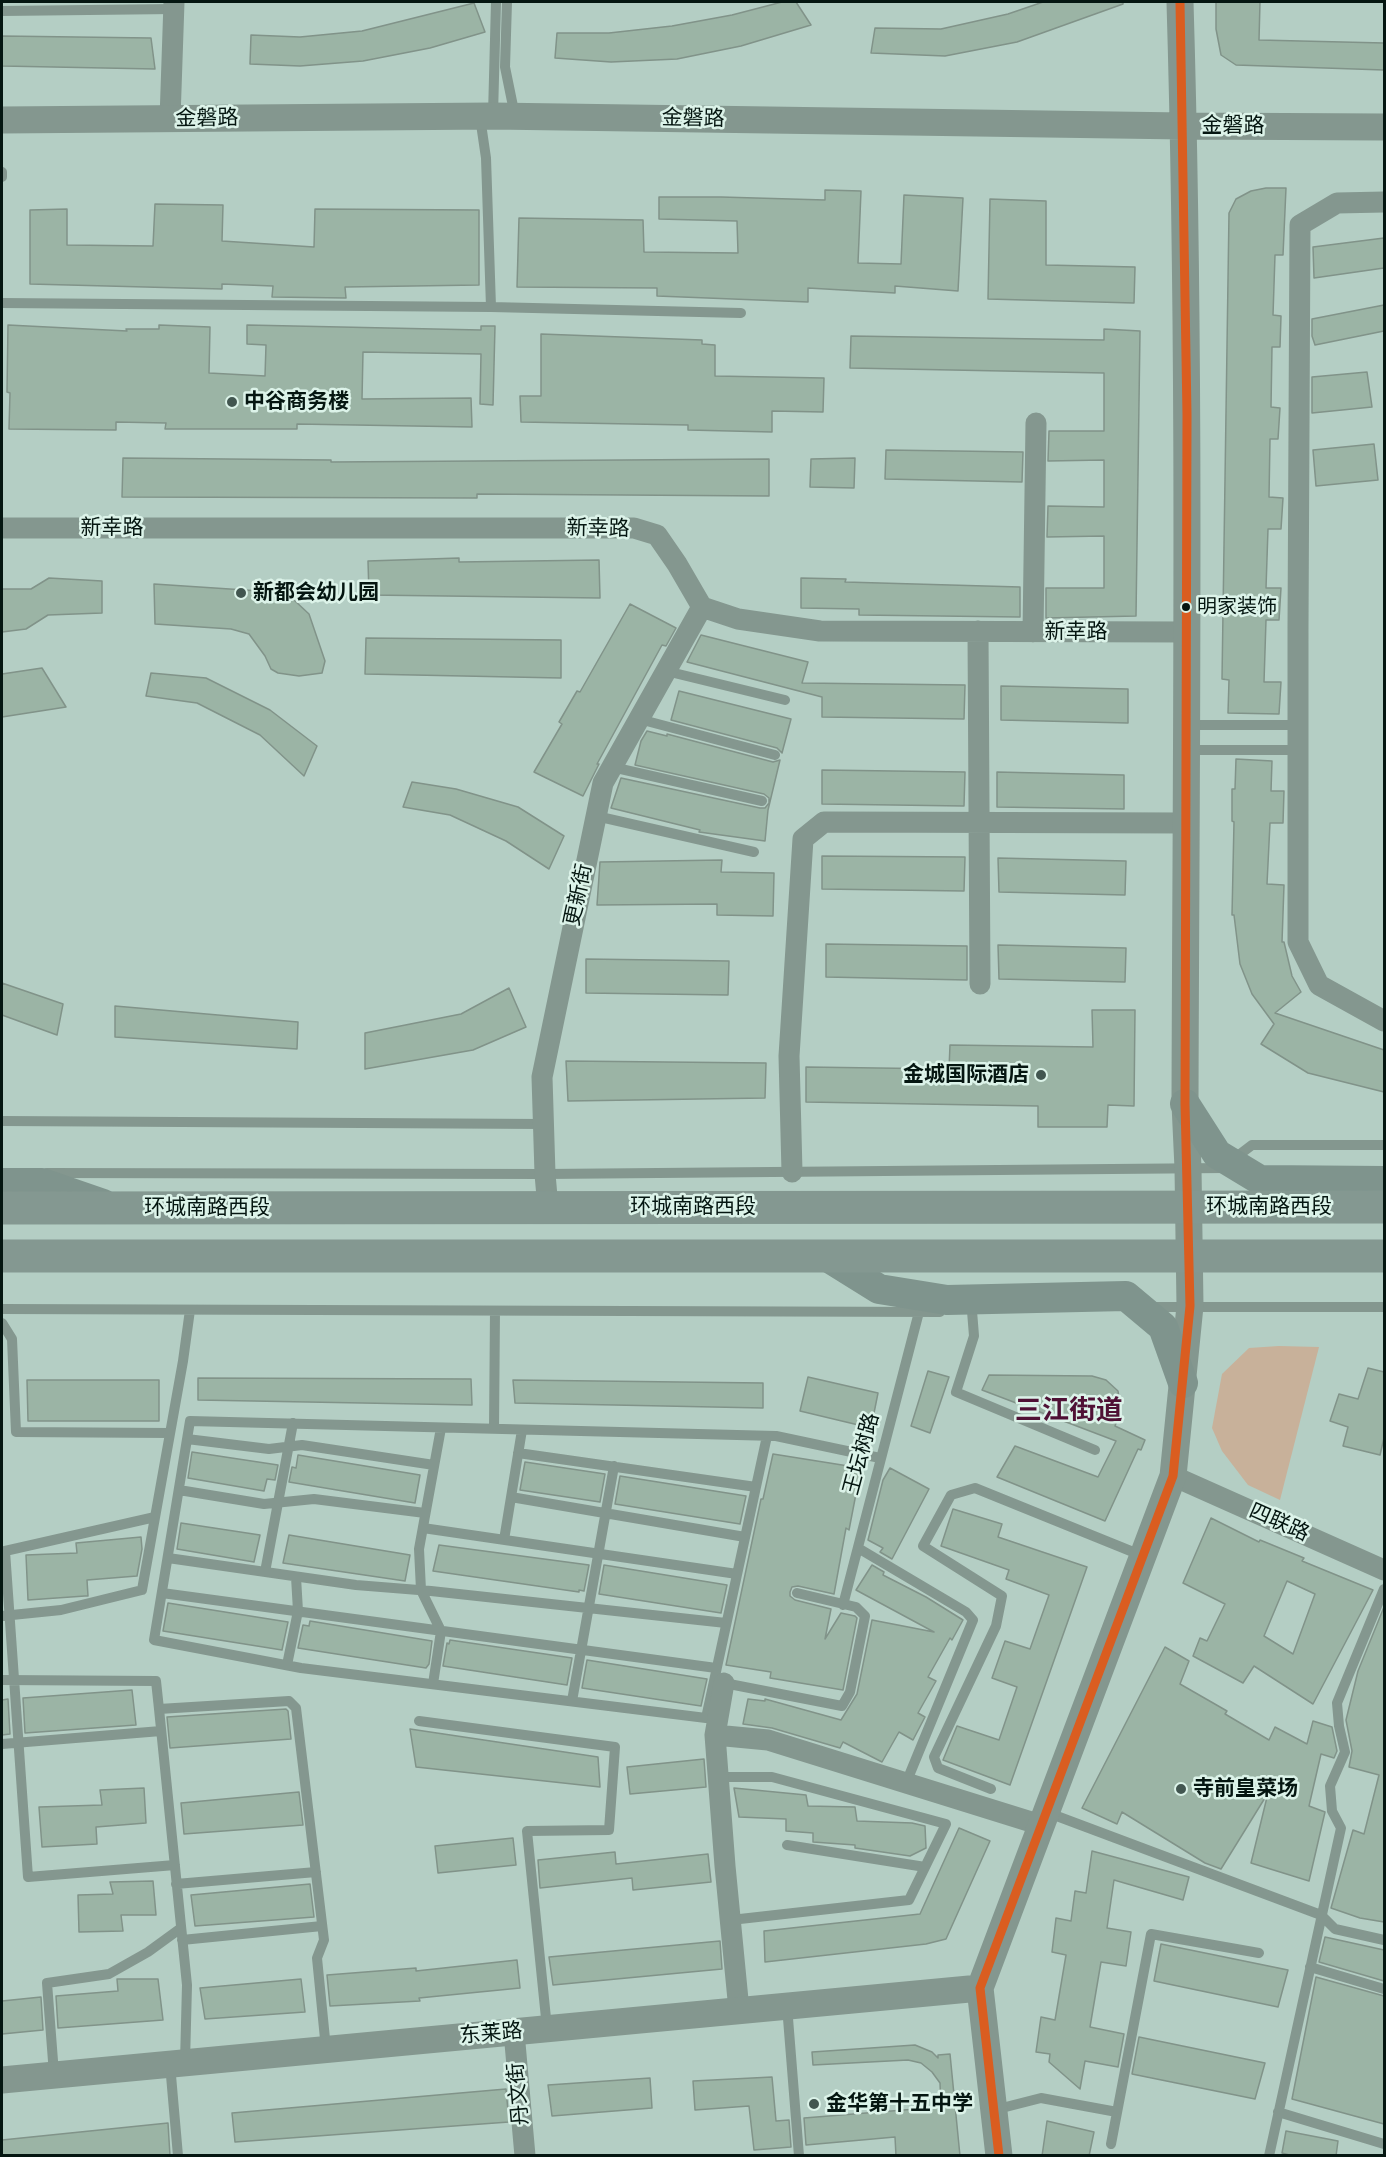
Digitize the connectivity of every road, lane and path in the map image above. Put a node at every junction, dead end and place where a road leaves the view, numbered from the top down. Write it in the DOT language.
graph roads {
  1 [pos="495,2"];
  2 [pos="507,2"];
  3 [pos="1180,2"];
  4 [pos="174,5"];
  5 [pos="2,11"];
  6 [pos="496,116"];
  7 [pos="170,119"];
  8 [pos="2,120"];
  9 [pos="1184,126"];
  10 [pos="1384,127"];
  11 [pos="2,172"];
  12 [pos="2,177"];
  13 [pos="1384,202"];
  14 [pos="2,303"];
  15 [pos="491,307"];
  16 [pos="741,313"];
  17 [pos="1036,423"];
  18 [pos="2,528"];
  19 [pos="702,607"];
  20 [pos="978,632"];
  21 [pos="1033,632"];
  22 [pos="1186,632"];
  23 [pos="666,671"];
  24 [pos="785,700"];
  25 [pos="639,718"];
  26 [pos="1298,725"];
  27 [pos="1186,738"];
  28 [pos="1298,750"];
  29 [pos="775,754"];
  30 [pos="612,766"];
  31 [pos="762,801"];
  32 [pos="596,816"];
  33 [pos="979,823"];
  34 [pos="1186,823"];
  35 [pos="754,852"];
  36 [pos="980,984"];
  37 [pos="1384,1020"];
  38 [pos="1185,1104"];
  39 [pos="2,1121"];
  40 [pos="543,1124"];
  41 [pos="1384,1145"];
  42 [pos="1244,1166"];
  43 [pos="1188,1168"];
  44 [pos="792,1172"];
  45 [pos="2,1173"];
  46 [pos="545,1174"];
  47 [pos="1384,1181"];
  48 [pos="2,1183"];
  49 [pos="1188,1206"];
  50 [pos="1384,1207"];
  51 [pos="2,1208"];
  52 [pos="114,1208"];
  53 [pos="549,1208"];
  54 [pos="2,1256"];
  55 [pos="825,1256"];
  56 [pos="1384,1256"];
  57 [pos="1191,1257"];
  58 [pos="1190,1306"];
  59 [pos="1384,1307"];
  60 [pos="1133,1308"];
  61 [pos="2,1309"];
  62 [pos="190,1310"];
  63 [pos="495,1311"];
  64 [pos="961,1311"];
  65 [pos="984,1311"];
  66 [pos="919,1312"];
  67 [pos="2,1323"];
  68 [pos="1183,1383"];
  69 [pos="293,1424"];
  70 [pos="441,1428"];
  71 [pos="494,1429"];
  72 [pos="522,1430"];
  73 [pos="170,1433"];
  74 [pos="767,1436"];
  75 [pos="187,1439"];
  76 [pos="288,1447"];
  77 [pos="1095,1450"];
  78 [pos="518,1453"];
  79 [pos="880,1458"];
  80 [pos="434,1465"];
  81 [pos="614,1466"];
  82 [pos="1173,1476"];
  83 [pos="756,1487"];
  84 [pos="179,1490"];
  85 [pos="511,1497"];
  86 [pos="278,1502"];
  87 [pos="425,1513"];
  88 [pos="605,1513"];
  89 [pos="155,1517"];
  90 [pos="423,1528"];
  91 [pos="745,1537"];
  92 [pos="504,1540"];
  93 [pos="858,1548"];
  94 [pos="598,1554"];
  95 [pos="1143,1556"];
  96 [pos="168,1557"];
  97 [pos="1384,1570"];
  98 [pos="265,1572"];
  99 [pos="737,1574"];
  100 [pos="296,1577"];
  101 [pos="1384,1589"];
  102 [pos="421,1590"];
  103 [pos="162,1593"];
  104 [pos="797,1593"];
  105 [pos="843,1605"];
  106 [pos="589,1608"];
  107 [pos="298,1611"];
  108 [pos="5,1616"];
  109 [pos="726,1623"];
  110 [pos="441,1631"];
  111 [pos="582,1650"];
  112 [pos="287,1665"];
  113 [pos="720,1675"];
  114 [pos="2,1680"];
  115 [pos="14,1680"];
  116 [pos="433,1684"];
  117 [pos="573,1701"];
  118 [pos="159,1709"];
  119 [pos="419,1721"];
  120 [pos="161,1731"];
  121 [pos="716,1735"];
  122 [pos="18,1743"];
  123 [pos="2,1744"];
  124 [pos="718,1777"];
  125 [pos="906,1783"];
  126 [pos="991,1789"];
  127 [pos="1044,1819"];
  128 [pos="787,1845"];
  129 [pos="175,1865"];
  130 [pos="925,1867"];
  131 [pos="316,1872"];
  132 [pos="176,1884"];
  133 [pos="1321,1915"];
  134 [pos="731,1920"];
  135 [pos="322,1926"];
  136 [pos="181,1928"];
  137 [pos="182,1940"];
  138 [pos="1384,1940"];
  139 [pos="1259,1953"];
  140 [pos="1310,1967"];
  141 [pos="980,1988"];
  142 [pos="1384,1989"];
  143 [pos="787,2006"];
  144 [pos="740,2010"];
  145 [pos="547,2029"];
  146 [pos="514,2032"];
  147 [pos="326,2049"];
  148 [pos="178,2063"];
  149 [pos="54,2075"];
  150 [pos="2,2080"];
  151 [pos="994,2110"];
  152 [pos="1117,2112"];
  153 [pos="1278,2112"];
  154 [pos="1111,2144"];
  155 [pos="1384,2144"];
  156 [pos="178,2156"];
  157 [pos="525,2156"];
  158 [pos="799,2156"];
  159 [pos="999,2156"];
  160 [pos="1269,2156"];
  1 -- 6 [label="lane"];
  2 -- 6 [label="lane"];
  3 -- 9 [label="street"];
  4 -- 5 [label="lane"];
  4 -- 7 [label="street"];
  6 -- 7 [label="street, 金磐路"];
  6 -- 9 [label="street, 金磐路"];
  6 -- 15 [label="lane"];
  7 -- 8 [label="street, 金磐路"];
  9 -- 10 [label="street, 金磐路"];
  9 -- 22 [label="street"];
  11 -- 12 [label="lane"];
  13 -- 26 [label="street"];
  14 -- 15 [label="lane"];
  15 -- 16 [label="lane"];
  17 -- 21 [label="street"];
  18 -- 19 [label="street, 新幸路"];
  19 -- 20 [label="street, 新幸路"];
  19 -- 23 [label="street, 更新街"];
  20 -- 21 [label="street, 新幸路"];
  20 -- 33 [label="street"];
  21 -- 22 [label="street, 新幸路"];
  22 -- 27 [label="street"];
  23 -- 24 [label="lane"];
  23 -- 25 [label="street, 更新街"];
  25 -- 29 [label="lane"];
  25 -- 30 [label="street, 更新街"];
  26 -- 27 [label="lane"];
  26 -- 28 [label="street"];
  27 -- 28 [label="lane"];
  27 -- 34 [label="street"];
  28 -- 37 [label="street"];
  30 -- 31 [label="lane"];
  30 -- 32 [label="street, 更新街"];
  32 -- 35 [label="lane"];
  32 -- 40 [label="street, 更新街"];
  33 -- 34 [label="street"];
  33 -- 36 [label="street"];
  33 -- 44 [label="street"];
  34 -- 38 [label="street"];
  38 -- 42 [label="main road"];
  38 -- 43 [label="street"];
  39 -- 40 [label="lane"];
  40 -- 46 [label="street, 更新街"];
  41 -- 42 [label="lane"];
  42 -- 43 [label="lane"];
  42 -- 47 [label="main road"];
  43 -- 44 [label="lane"];
  43 -- 49 [label="street"];
  44 -- 46 [label="lane"];
  45 -- 46 [label="lane"];
  46 -- 53 [label="street, 更新街"];
  48 -- 52 [label="main road"];
  49 -- 50 [label="main road, 环城南路西段"];
  49 -- 53 [label="main road, 环城南路西段"];
  49 -- 57 [label="street"];
  51 -- 52 [label="main road, 环城南路西段"];
  52 -- 53 [label="main road, 环城南路西段"];
  54 -- 55 [label="main road"];
  55 -- 57 [label="main road"];
  55 -- 60 [label="main road"];
  56 -- 57 [label="main road"];
  57 -- 58 [label="street"];
  58 -- 59 [label="lane"];
  58 -- 60 [label="lane"];
  58 -- 68 [label="street"];
  60 -- 68 [label="main road"];
  61 -- 62 [label="lane"];
  62 -- 63 [label="lane"];
  62 -- 73 [label="lane"];
  63 -- 66 [label="lane"];
  63 -- 71 [label="lane"];
  64 -- 65 [label="lane"];
  64 -- 66 [label="lane"];
  64 -- 77 [label="lane"];
  66 -- 79 [label="lane, 王坛树路"];
  67 -- 73 [label="lane"];
  68 -- 82 [label="street"];
  69 -- 70 [label="lane"];
  69 -- 75 [label="lane"];
  69 -- 76 [label="lane"];
  70 -- 71 [label="lane"];
  70 -- 80 [label="lane"];
  71 -- 72 [label="lane"];
  72 -- 74 [label="lane"];
  72 -- 78 [label="lane"];
  73 -- 89 [label="lane"];
  74 -- 79 [label="lane"];
  74 -- 83 [label="lane"];
  75 -- 76 [label="lane"];
  75 -- 84 [label="lane"];
  76 -- 80 [label="lane"];
  76 -- 86 [label="lane"];
  78 -- 81 [label="lane"];
  78 -- 85 [label="lane"];
  79 -- 93 [label="lane, 王坛树路"];
  80 -- 87 [label="lane"];
  81 -- 83 [label="lane"];
  81 -- 88 [label="lane"];
  82 -- 95 [label="street"];
  82 -- 97 [label="street, 四联路"];
  83 -- 91 [label="lane"];
  84 -- 86 [label="lane"];
  84 -- 96 [label="lane"];
  85 -- 88 [label="lane"];
  85 -- 92 [label="lane"];
  86 -- 87 [label="lane"];
  86 -- 98 [label="lane"];
  87 -- 90 [label="lane"];
  88 -- 91 [label="lane"];
  88 -- 94 [label="lane"];
  89 -- 108 [label="lane"];
  89 -- 108 [label="lane"];
  90 -- 92 [label="lane"];
  90 -- 102 [label="lane"];
  91 -- 99 [label="lane"];
  92 -- 94 [label="lane"];
  93 -- 105 [label="lane, 王坛树路"];
  93 -- 125 [label="lane"];
  94 -- 99 [label="lane"];
  94 -- 106 [label="lane"];
  95 -- 126 [label="lane"];
  95 -- 127 [label="street"];
  96 -- 98 [label="lane"];
  96 -- 103 [label="lane"];
  98 -- 100 [label="lane"];
  99 -- 109 [label="lane"];
  100 -- 102 [label="lane"];
  100 -- 107 [label="lane"];
  101 -- 133 [label="lane"];
  102 -- 106 [label="lane"];
  102 -- 110 [label="lane"];
  103 -- 107 [label="lane"];
  103 -- 112 [label="lane"];
  104 -- 105 [label="lane"];
  105 -- 113 [label="lane"];
  106 -- 109 [label="lane"];
  106 -- 111 [label="lane"];
  107 -- 110 [label="lane"];
  107 -- 112 [label="lane"];
  108 -- 115 [label="lane"];
  109 -- 113 [label="lane"];
  110 -- 111 [label="lane"];
  110 -- 116 [label="lane"];
  111 -- 113 [label="lane"];
  111 -- 117 [label="lane"];
  112 -- 116 [label="lane"];
  113 -- 117 [label="lane"];
  113 -- 121 [label="street"];
  114 -- 115 [label="lane"];
  115 -- 118 [label="lane"];
  115 -- 122 [label="lane"];
  116 -- 117 [label="lane"];
  118 -- 120 [label="lane"];
  118 -- 131 [label="lane"];
  119 -- 145 [label="lane"];
  120 -- 122 [label="lane"];
  120 -- 129 [label="lane"];
  121 -- 124 [label="street"];
  121 -- 125 [label="street"];
  122 -- 123 [label="lane"];
  122 -- 129 [label="lane"];
  124 -- 130 [label="lane"];
  124 -- 134 [label="street"];
  125 -- 127 [label="street"];
  127 -- 133 [label="lane"];
  127 -- 141 [label="street"];
  128 -- 130 [label="lane"];
  129 -- 132 [label="lane"];
  130 -- 134 [label="lane"];
  131 -- 132 [label="lane"];
  131 -- 135 [label="lane"];
  132 -- 136 [label="lane"];
  133 -- 138 [label="lane"];
  133 -- 140 [label="lane"];
  134 -- 144 [label="street"];
  135 -- 137 [label="lane"];
  135 -- 147 [label="lane"];
  136 -- 137 [label="lane"];
  136 -- 149 [label="lane"];
  137 -- 148 [label="lane"];
  139 -- 152 [label="lane"];
  140 -- 142 [label="lane"];
  140 -- 153 [label="lane"];
  141 -- 143 [label="street, 东莱路"];
  141 -- 151 [label="street"];
  143 -- 144 [label="street, 东莱路"];
  143 -- 158 [label="lane"];
  144 -- 145 [label="street, 东莱路"];
  145 -- 146 [label="street, 东莱路"];
  146 -- 147 [label="street, 东莱路"];
  146 -- 157 [label="street, 丹文街"];
  147 -- 148 [label="street, 东莱路"];
  148 -- 149 [label="street, 东莱路"];
  148 -- 156 [label="lane"];
  149 -- 150 [label="street, 东莱路"];
  151 -- 152 [label="lane"];
  151 -- 159 [label="street"];
  152 -- 154 [label="lane"];
  153 -- 155 [label="lane"];
  153 -- 160 [label="lane"];
}
